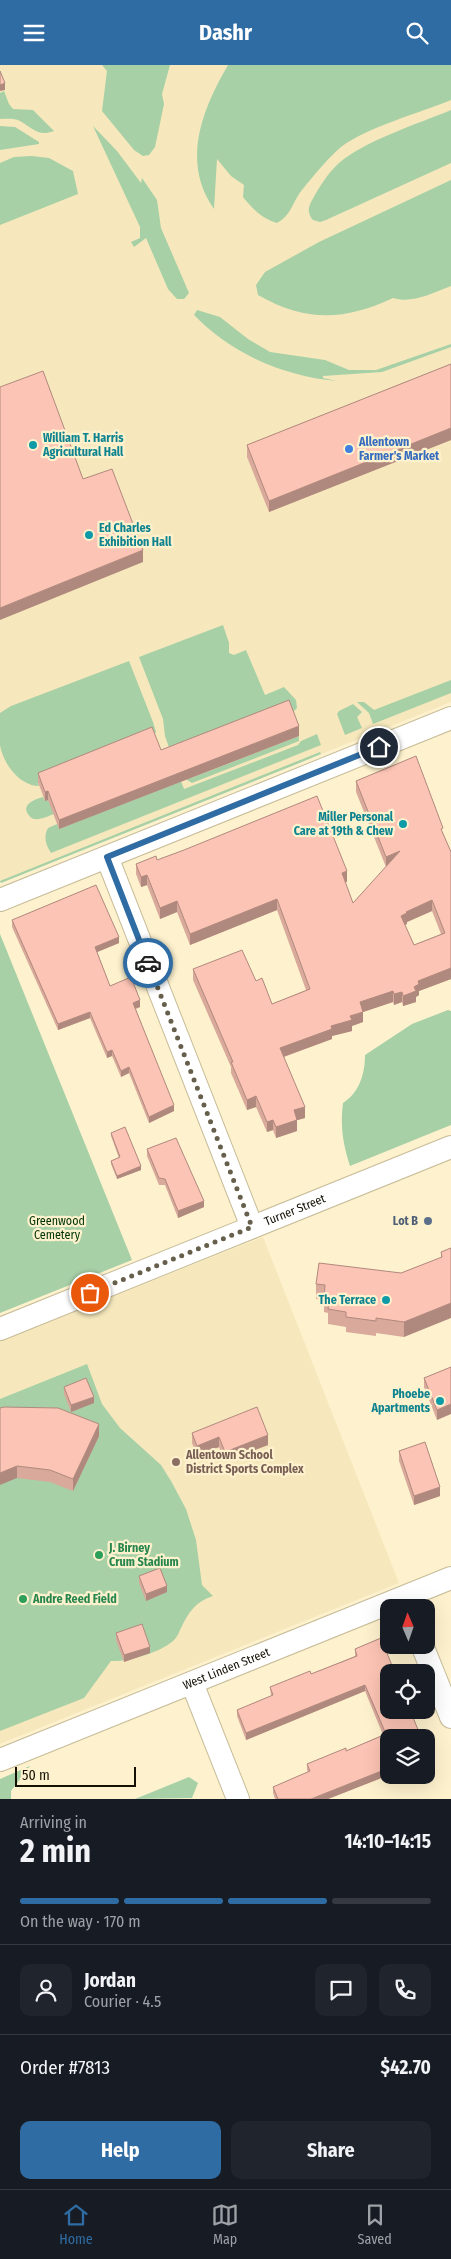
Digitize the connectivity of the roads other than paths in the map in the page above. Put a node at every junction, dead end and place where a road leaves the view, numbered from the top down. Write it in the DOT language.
graph roads {
  1 [pos="451,718"];
  2 [pos="107,857"];
  3 [pos="0,900"];
  4 [pos="451,1147"];
  5 [pos="252,1227"];
  6 [pos="0,1329"];
  7 [pos="451,1578"];
  8 [pos="412,1599"];
  9 [pos="380,1612"];
  10 [pos="426,1654"];
  11 [pos="192,1683"];
  12 [pos="451,1717"];
  13 [pos="0,1760"];
  14 [pos="238,1799"];
  1 -- 2 [label="street"];
  2 -- 3 [label="street"];
  2 -- 5 [label="street"];
  4 -- 5 [label="street, Turner Street"];
  5 -- 6 [label="street, Turner Street"];
  7 -- 8 [label="street, West Linden Street"];
  9 -- 11 [label="street, West Linden Street"];
  10 -- 12 [label="street"];
  11 -- 13 [label="street, West Linden Street"];
  11 -- 14 [label="street"];
}
